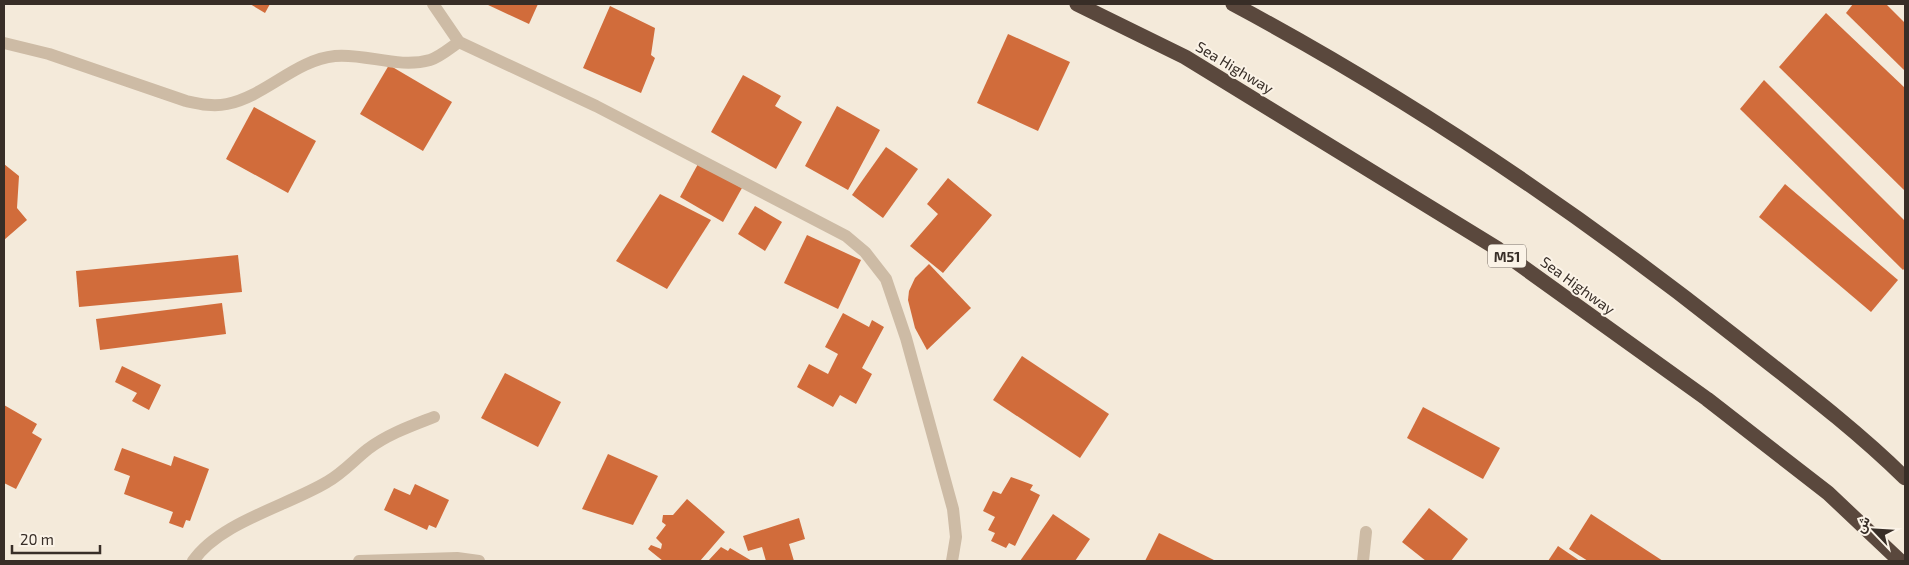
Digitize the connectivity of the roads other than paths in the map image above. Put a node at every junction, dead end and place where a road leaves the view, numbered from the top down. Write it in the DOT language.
graph roads {
  1 [pos="433,4"];
  2 [pos="1077,4"];
  3 [pos="1233,4"];
  4 [pos="459,42"];
  5 [pos="4,43"];
  6 [pos="434,417"];
  7 [pos="1905,478"];
  8 [pos="1366,532"];
  9 [pos="193,561"];
  10 [pos="359,561"];
  11 [pos="479,561"];
  12 [pos="952,561"];
  13 [pos="1362,561"];
  14 [pos="1900,561"];
  1 -- 4 [label="street"];
  2 -- 14 [label="highway, Sea Highway / M51"];
  3 -- 7 [label="highway"];
  4 -- 5 [label="street"];
  4 -- 12 [label="street"];
  6 -- 9 [label="street"];
  8 -- 13 [label="street"];
  10 -- 11 [label="street"];
}
